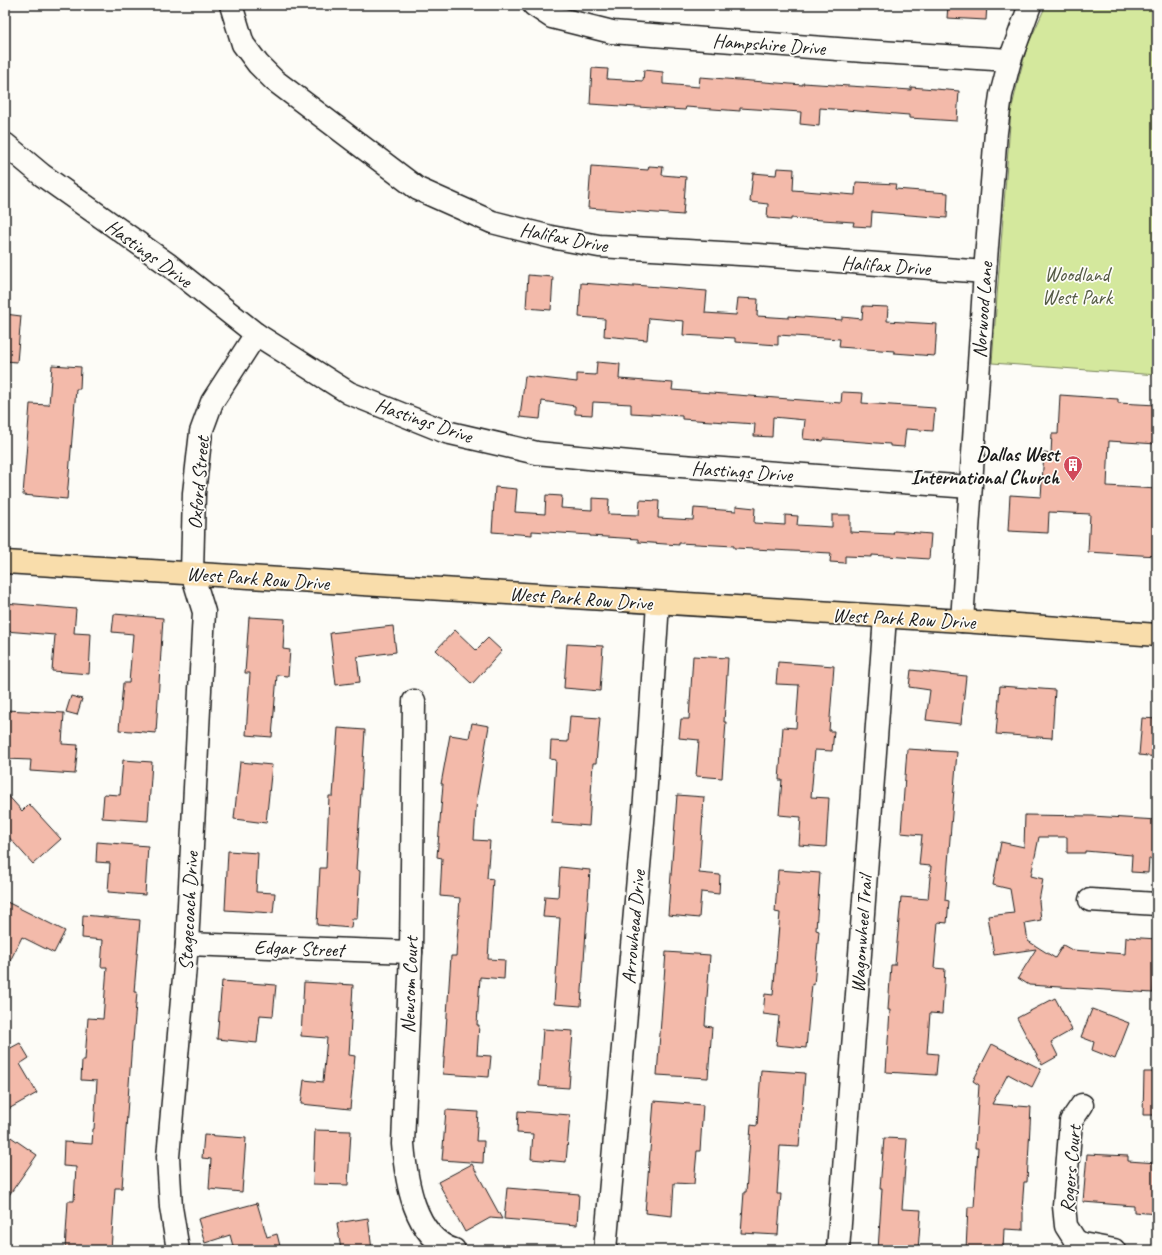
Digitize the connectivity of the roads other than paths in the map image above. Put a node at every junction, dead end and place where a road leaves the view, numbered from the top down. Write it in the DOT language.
graph roads {
  1 [pos="231,5"];
  2 [pos="534,5"];
  3 [pos="1030,5"];
  4 [pos="1010,60"];
  5 [pos="5,144"];
  6 [pos="985,272"];
  7 [pos="256,334"];
  8 [pos="970,488"];
  9 [pos="5,562"];
  10 [pos="192,574"];
  11 [pos="658,603"];
  12 [pos="885,617"];
  13 [pos="962,621"];
  14 [pos="1157,635"];
  15 [pos="414,701"];
  16 [pos="1090,900"];
  17 [pos="1157,904"];
  18 [pos="187,944"];
  19 [pos="410,952"];
  20 [pos="1082,1105"];
  21 [pos="178,1250"];
  22 [pos="454,1250"];
  23 [pos="605,1250"];
  24 [pos="838,1250"];
  25 [pos="1114,1250"];
  1 -- 6 [label="street, Halifax Drive"];
  2 -- 4 [label="street, Hampshire Drive"];
  3 -- 4 [label="street, Norwood Lane"];
  4 -- 6 [label="street, Norwood Lane"];
  5 -- 7 [label="street, Hastings Drive"];
  6 -- 8 [label="street, Norwood Lane"];
  7 -- 8 [label="street, Hastings Drive"];
  7 -- 10 [label="street, Oxford Street"];
  8 -- 13 [label="street, Norwood Lane"];
  9 -- 10 [label="main road, West Park Row Drive"];
  10 -- 11 [label="main road, West Park Row Drive"];
  10 -- 18 [label="street, Stagecoach Drive"];
  11 -- 12 [label="main road, West Park Row Drive"];
  11 -- 23 [label="street, Arrowhead Drive"];
  12 -- 13 [label="main road, West Park Row Drive"];
  12 -- 24 [label="street, Wagonwheel Trail"];
  13 -- 14 [label="main road, West Park Row Drive"];
  15 -- 19 [label="street, Newsom Court"];
  16 -- 17 [label="street"];
  18 -- 19 [label="street, Edgar Street"];
  18 -- 21 [label="street, Stagecoach Drive"];
  19 -- 22 [label="street, Newsom Court"];
  20 -- 25 [label="street, Rogers Court"];
}
